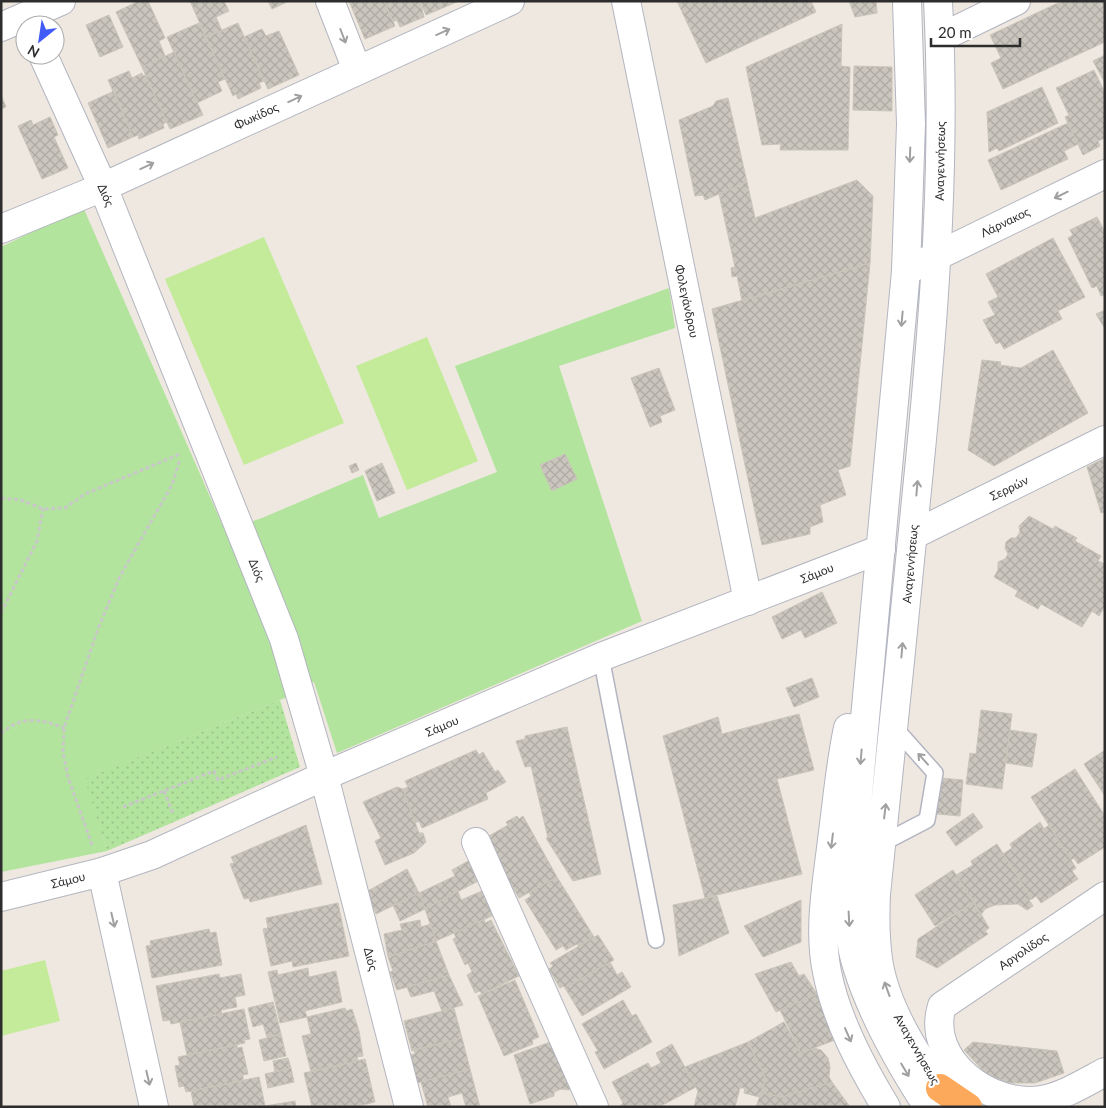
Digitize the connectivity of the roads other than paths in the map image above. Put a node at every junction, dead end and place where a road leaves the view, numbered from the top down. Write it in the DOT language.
graph roads {
  1 [pos="60,1"];
  2 [pos="330,1"];
  3 [pos="510,1"];
  4 [pos="626,1"];
  5 [pos="907,1"];
  6 [pos="938,1"];
  7 [pos="1016,1"];
  8 [pos="25,14"];
  9 [pos="1,26"];
  10 [pos="940,38"];
  11 [pos="48,65"];
  12 [pos="357,70"];
  13 [pos="1105,174"];
  14 [pos="102,186"];
  15 [pos="1,228"];
  16 [pos="938,256"];
  17 [pos="906,271"];
  18 [pos="1105,440"];
  19 [pos="913,535"];
  20 [pos="881,549"];
  21 [pos="877,587"];
  22 [pos="748,601"];
  23 [pos="601,657"];
  24 [pos="895,728"];
  25 [pos="324,776"];
  26 [pos="476,842"];
  27 [pos="881,844"];
  28 [pos="102,872"];
  29 [pos="1105,896"];
  30 [pos="1,897"];
  31 [pos="656,940"];
  32 [pos="1105,1072"];
  33 [pos="941,1101"];
  34 [pos="154,1107"];
  35 [pos="409,1107"];
  36 [pos="594,1107"];
  37 [pos="886,1107"];
  38 [pos="968,1107"];
  1 -- 8 [label="street"];
  2 -- 12 [label="street, one-way"];
  12 -- 3 [label="street, Φωκίδος, one-way"];
  4 -- 22 [label="street, Φολεγάνδρου"];
  5 -- 17 [label="street, Αναγεννήσεως, one-way"];
  6 -- 10 [label="street, Αναγεννήσεως"];
  7 -- 10 [label="street"];
  8 -- 9 [label="street"];
  10 -- 16 [label="street, Αναγεννήσεως"];
  11 -- 14 [label="street, Διός"];
  14 -- 12 [label="street, Φωκίδος, one-way"];
  13 -- 16 [label="street, Λάρνακος, one-way"];
  14 -- 15 [label="street, Φωκίδος"];
  14 -- 25 [label="street, Διός"];
  16 -- 17 [label="street, Λάρνακος"];
  19 -- 16 [label="street, Αναγεννήσεως, one-way"];
  17 -- 20 [label="street, Αναγεννήσεως, one-way"];
  18 -- 19 [label="street, Σερρών"];
  24 -- 19 [label="street, Αναγεννήσεως, one-way"];
  20 -- 21 [label="street, Αναγεννήσεως"];
  20 -- 22 [label="street, Σάμου"];
  21 -- 33 [label="street, Αναγεννήσεως, one-way"];
  21 -- 37 [label="street, one-way"];
  22 -- 23 [label="street, Σάμου"];
  23 -- 25 [label="street, Σάμου"];
  23 -- 31 [label="lane"];
  27 -- 24 [label="street, Αναγεννήσεως, one-way"];
  27 -- 24 [label="lane, one-way"];
  25 -- 28 [label="street, Σάμου"];
  25 -- 35 [label="street, Διός"];
  26 -- 36 [label="street"];
  33 -- 27 [label="street, Αναγεννήσεως, one-way"];
  28 -- 30 [label="street, Σάμου"];
  28 -- 34 [label="street, one-way"];
  29 -- 32 [label="street, Αργολίδος"];
  33 -- 38 [label="highway"];
}
